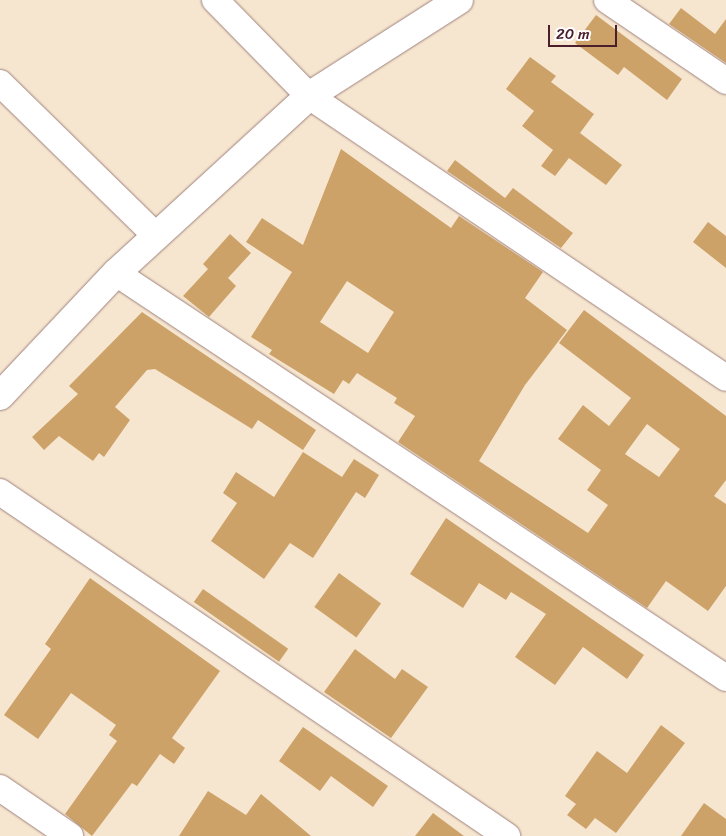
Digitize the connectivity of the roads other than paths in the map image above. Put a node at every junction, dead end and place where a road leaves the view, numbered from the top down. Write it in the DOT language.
graph roads {
  1 [pos="215,0"];
  2 [pos="459,0"];
  3 [pos="607,0"];
  4 [pos="726,81"];
  5 [pos="0,83"];
  6 [pos="309,96"];
  7 [pos="156,236"];
  8 [pos="116,273"];
  9 [pos="726,378"];
  10 [pos="1,393"];
  11 [pos="0,492"];
  12 [pos="726,678"];
  13 [pos="0,788"];
  14 [pos="70,836"];
  15 [pos="507,836"];
  1 -- 6 [label="street"];
  2 -- 6 [label="main road"];
  3 -- 4 [label="street"];
  5 -- 7 [label="street"];
  6 -- 7 [label="main road"];
  6 -- 9 [label="street"];
  7 -- 8 [label="main road"];
  8 -- 10 [label="main road"];
  8 -- 12 [label="street"];
  11 -- 15 [label="street"];
  13 -- 14 [label="street"];
}
